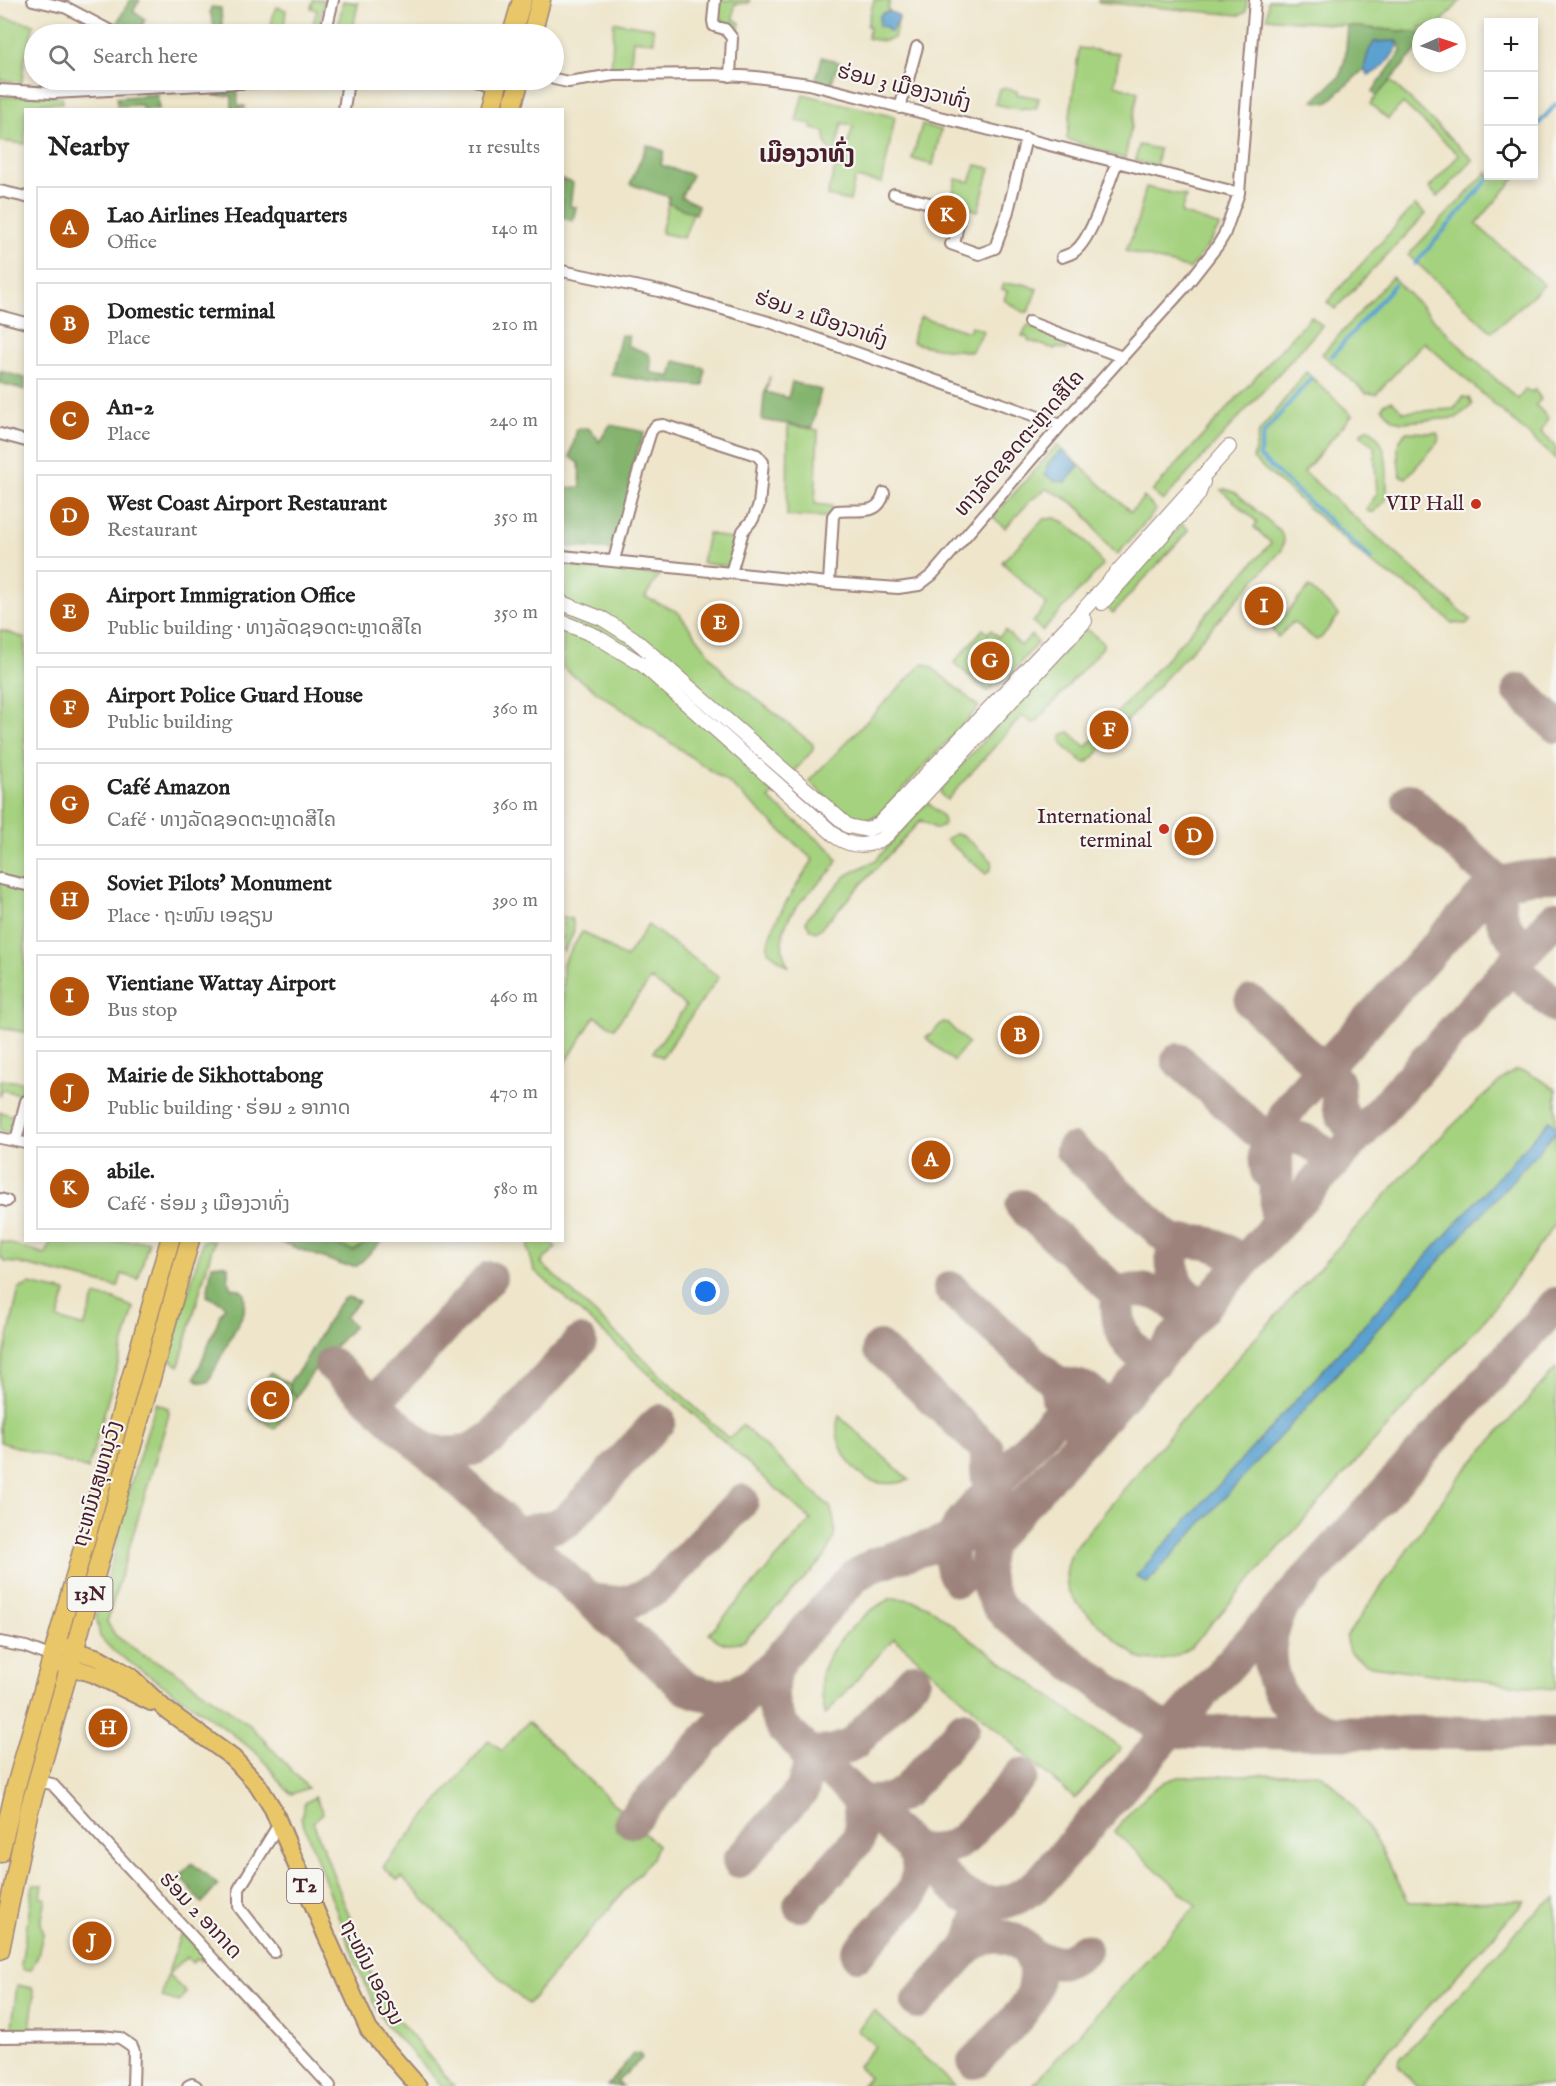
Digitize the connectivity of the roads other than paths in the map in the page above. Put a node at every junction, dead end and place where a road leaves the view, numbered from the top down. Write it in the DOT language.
graph roads {
  1 [pos="33,0"];
  2 [pos="333,0"];
  3 [pos="522,0"];
  4 [pos="541,0"];
  5 [pos="715,0"];
  6 [pos="1255,0"];
  7 [pos="97,24"];
  8 [pos="327,24"];
  9 [pos="515,24"];
  10 [pos="535,24"];
  11 [pos="917,47"];
  12 [pos="730,76"];
  13 [pos="564,81"];
  14 [pos="0,90"];
  15 [pos="104,90"];
  16 [pos="347,90"];
  17 [pos="496,90"];
  18 [pos="517,90"];
  19 [pos="344,108"];
  20 [pos="491,108"];
  21 [pos="512,108"];
  22 [pos="900,108"];
  23 [pos="1026,138"];
  24 [pos="1116,162"];
  25 [pos="0,191"];
  26 [pos="1239,193"];
  27 [pos="894,194"];
  28 [pos="24,197"];
  29 [pos="1062,257"];
  30 [pos="564,271"];
  31 [pos="0,316"];
  32 [pos="24,322"];
  33 [pos="1029,322"];
  34 [pos="1122,357"];
  35 [pos="1061,425"];
  36 [pos="0,434"];
  37 [pos="24,440"];
  38 [pos="1229,447"];
  39 [pos="1207,471"];
  40 [pos="884,493"];
  41 [pos="564,556"];
  42 [pos="614,560"];
  43 [pos="731,573"];
  44 [pos="829,583"];
  45 [pos="564,604"];
  46 [pos="564,623"];
  47 [pos="655,666"];
  48 [pos="799,782"];
  49 [pos="788,795"];
  50 [pos="0,879"];
  51 [pos="24,885"];
  52 [pos="24,1117"];
  53 [pos="0,1138"];
  54 [pos="21,1142"];
  55 [pos="169,1242"];
  56 [pos="189,1242"];
  57 [pos="0,1642"];
  58 [pos="53,1654"];
  59 [pos="72,1659"];
  60 [pos="37,1781"];
  61 [pos="279,1824"];
  62 [pos="1,1847"];
  63 [pos="0,1950"];
  64 [pos="274,1952"];
  65 [pos="0,2037"];
  66 [pos="133,2086"];
  67 [pos="188,2086"];
  68 [pos="196,2086"];
  69 [pos="330,2086"];
  70 [pos="418,2086"];
  1 -- 7 [label="street"];
  2 -- 8 [label="street"];
  3 -- 9 [label="highway"];
  4 -- 10 [label="highway"];
  5 -- 12 [label="street"];
  6 -- 26 [label="street, ທາງລັດຊອດຕະຫຼາດສີໄຄ"];
  11 -- 22 [label="street"];
  12 -- 13 [label="street, ຮ່ອມ 3 ເມືອງວາທົ່ງ"];
  12 -- 22 [label="street, ຮ່ອມ 3 ເມືອງວາທົ່ງ"];
  14 -- 15 [label="street"];
  16 -- 19 [label="street"];
  17 -- 20 [label="highway"];
  18 -- 21 [label="highway"];
  22 -- 23 [label="street, ຮ່ອມ 3 ເມືອງວາທົ່ງ"];
  23 -- 24 [label="street, ຮ່ອມ 3 ເມືອງວາທົ່ງ"];
  23 -- 27 [label="street"];
  24 -- 26 [label="street, ຮ່ອມ 3 ເມືອງວາທົ່ງ"];
  24 -- 29 [label="street"];
  25 -- 28 [label="street"];
  26 -- 34 [label="street, ທາງລັດຊອດຕະຫຼາດສີໄຄ"];
  30 -- 35 [label="street, ຮ່ອມ 2 ເມືອງວາທົ່ງ"];
  31 -- 32 [label="street"];
  33 -- 34 [label="street"];
  34 -- 35 [label="street, ທາງລັດຊອດຕະຫຼາດສີໄຄ"];
  35 -- 44 [label="street, ທາງລັດຊອດຕະຫຼາດສີໄຄ"];
  36 -- 37 [label="street"];
  38 -- 39 [label="street"];
  39 -- 48 [label="street"];
  39 -- 49 [label="street"];
  40 -- 44 [label="street"];
  41 -- 42 [label="street, ທາງລັດຊອດຕະຫຼາດສີໄຄ"];
  42 -- 43 [label="street, ທາງລັດຊອດຕະຫຼາດສີໄຄ"];
  42 -- 43 [label="street"];
  43 -- 44 [label="street, ທາງລັດຊອດຕະຫຼາດສີໄຄ"];
  45 -- 47 [label="street"];
  46 -- 47 [label="street"];
  47 -- 48 [label="street"];
  47 -- 49 [label="street"];
  48 -- 49 [label="street"];
  50 -- 51 [label="street"];
  52 -- 54 [label="street"];
  53 -- 54 [label="street"];
  55 -- 58 [label="highway, ຖະຫນົນສຸພານຸວົງ / 13N"];
  56 -- 59 [label="highway, ຖະຫນົນສຸພານຸວົງ / 13N"];
  57 -- 58 [label="street"];
  58 -- 59 [label="main road, ຖະໜົນ ເອຊຽນ"];
  58 -- 62 [label="highway, ຖະຫນົນສຸພານຸວົງ / 13N"];
  59 -- 60 [label="highway, ຖະຫນົນສຸພານຸວົງ / 13N"];
  59 -- 61 [label="main road, ຖະໜົນ ເອຊຽນ / T2"];
  60 -- 63 [label="highway, ຖະຫນົນສຸພານຸວົງ / 13N"];
  60 -- 69 [label="street, ຮ່ອມ 2 ອາກາດ"];
  61 -- 64 [label="street"];
  61 -- 70 [label="main road, ຖະໜົນ ເອຊຽນ / T2"];
  65 -- 66 [label="street"];
  67 -- 68 [label="street"];
}
